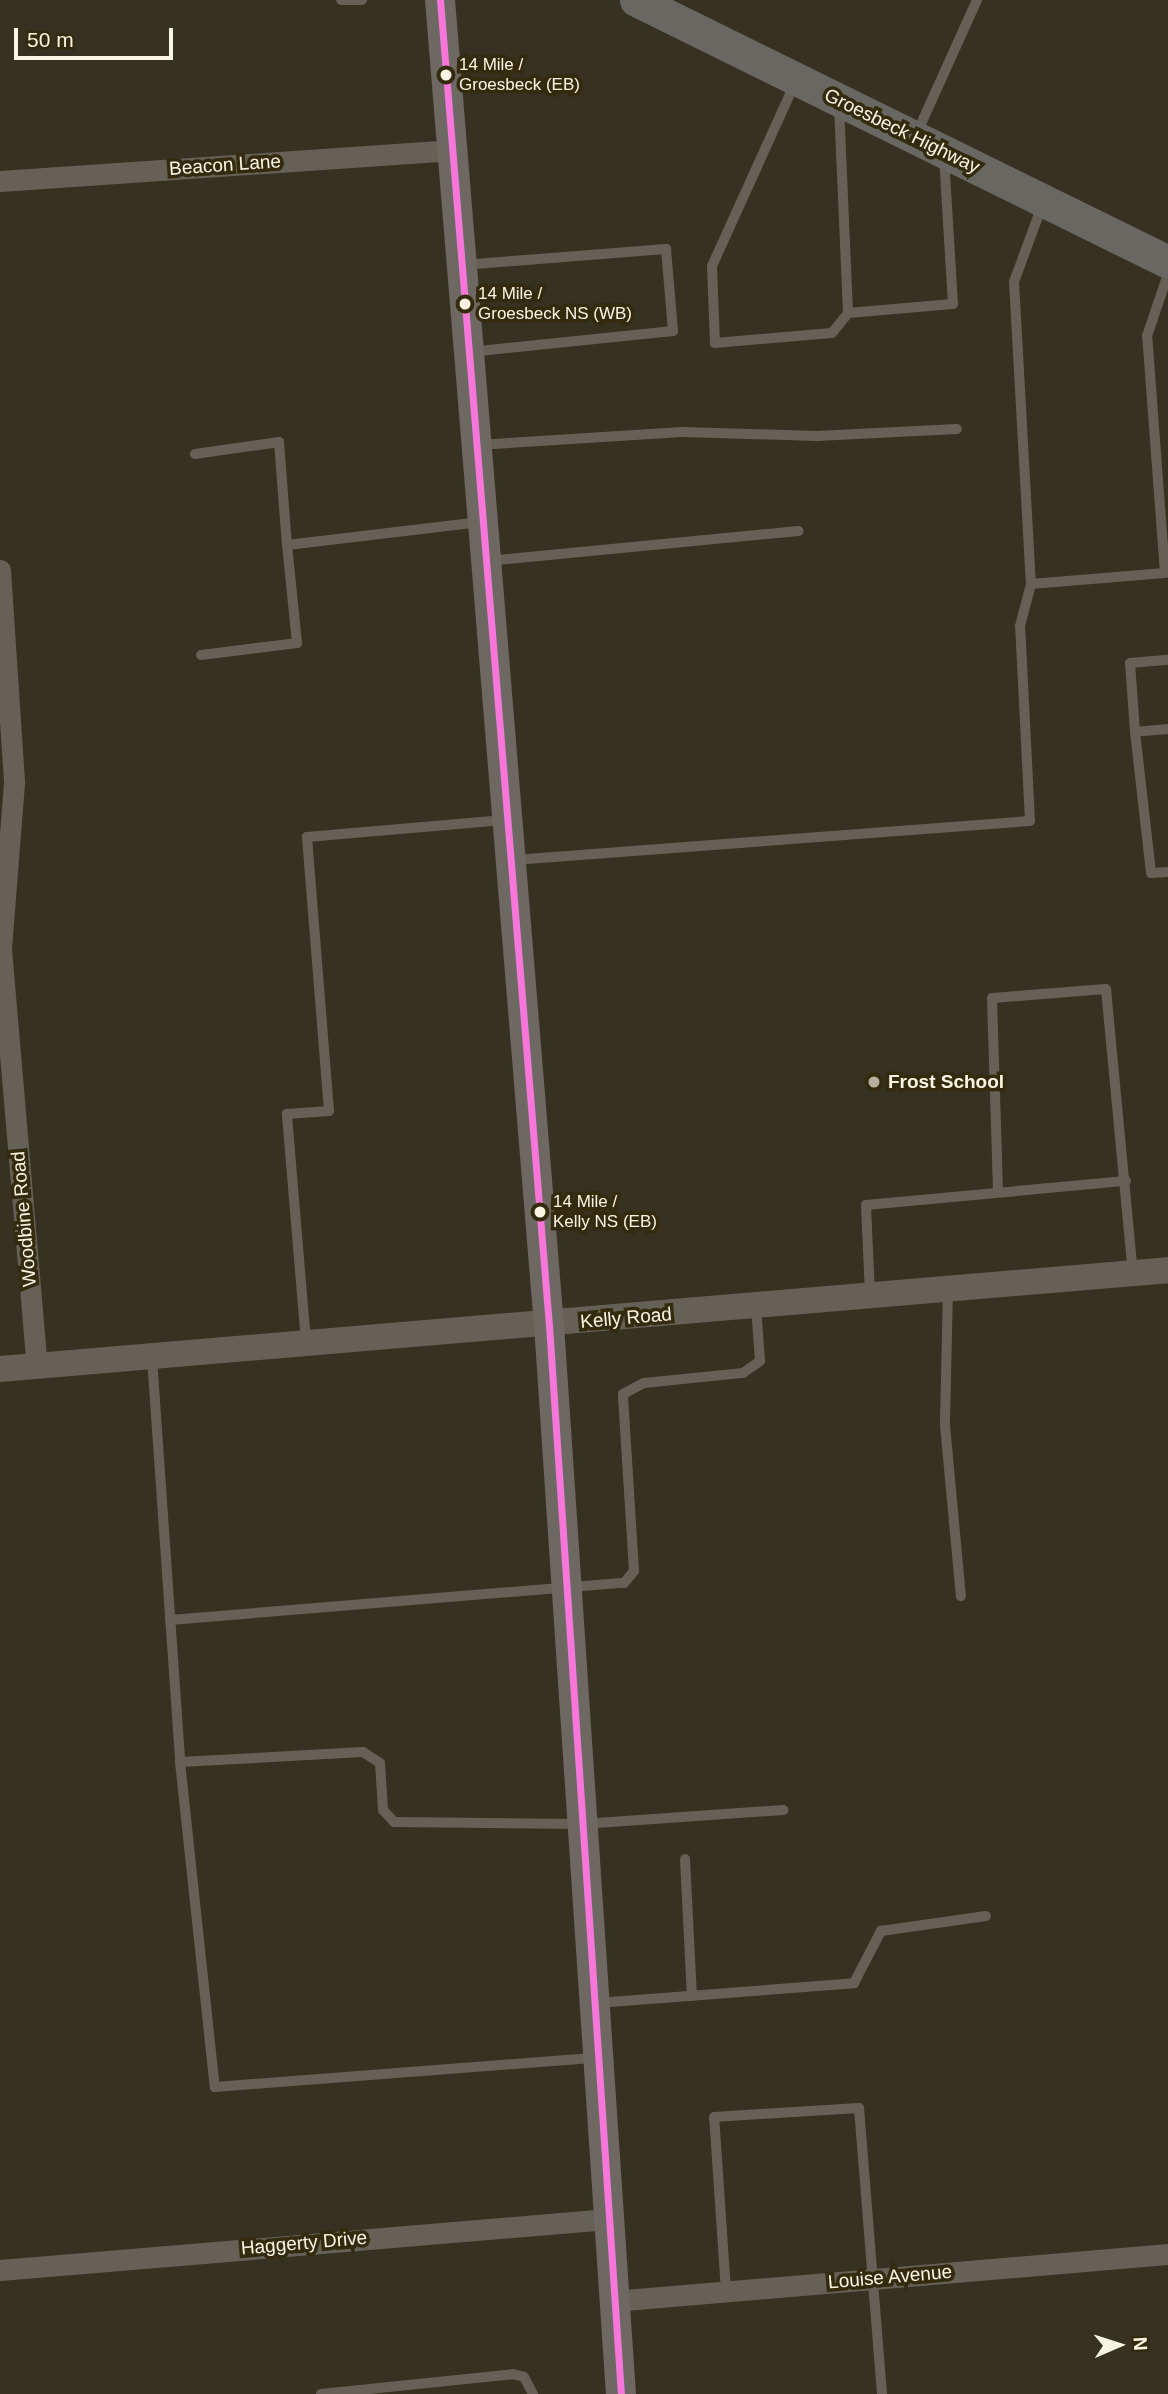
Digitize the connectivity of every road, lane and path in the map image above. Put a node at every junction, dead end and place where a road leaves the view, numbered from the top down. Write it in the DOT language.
graph roads {
  1 [pos="341,0"];
  2 [pos="362,0"];
  3 [pos="440,0"];
  4 [pos="636,0"];
  5 [pos="976,0"];
  6 [pos="796,79"];
  7 [pos="839,100"];
  8 [pos="929,144"];
  9 [pos="450,150"];
  10 [pos="0,181"];
  11 [pos="1044,201"];
  12 [pos="1168,262"];
  13 [pos="459,265"];
  14 [pos="1168,274"];
  15 [pos="848,313"];
  16 [pos="467,352"];
  17 [pos="957,429"];
  18 [pos="475,445"];
  19 [pos="195,454"];
  20 [pos="481,522"];
  21 [pos="799,531"];
  22 [pos="287,545"];
  23 [pos="485,561"];
  24 [pos="0,570"];
  25 [pos="1031,584"];
  26 [pos="201,655"];
  27 [pos="1168,660"];
  28 [pos="1168,729"];
  29 [pos="1135,732"];
  30 [pos="507,819"];
  31 [pos="510,860"];
  32 [pos="1168,872"];
  33 [pos="1126,1181"];
  34 [pos="998,1190"];
  35 [pos="1168,1270"];
  36 [pos="1133,1273"];
  37 [pos="948,1289"];
  38 [pos="870,1296"];
  39 [pos="756,1306"];
  40 [pos="549,1325"];
  41 [pos="306,1344"];
  42 [pos="152,1356"];
  43 [pos="37,1366"];
  44 [pos="0,1369"];
  45 [pos="565,1588"];
  46 [pos="961,1596"];
  47 [pos="170,1620"];
  48 [pos="180,1762"];
  49 [pos="784,1810"];
  50 [pos="582,1824"];
  51 [pos="685,1859"];
  52 [pos="986,1916"];
  53 [pos="692,1996"];
  54 [pos="594,2003"];
  55 [pos="598,2057"];
  56 [pos="608,2219"];
  57 [pos="1168,2254"];
  58 [pos="0,2270"];
  59 [pos="874,2279"];
  60 [pos="726,2291"];
  61 [pos="613,2301"];
  62 [pos="321,2394"];
  63 [pos="533,2394"];
  64 [pos="621,2394"];
  65 [pos="883,2394"];
  1 -- 2 [label="lane"];
  3 -- 9 [label="main road"];
  4 -- 6 [label="main road, Groesbeck Highway"];
  5 -- 8 [label="lane"];
  6 -- 7 [label="main road, Groesbeck Highway"];
  6 -- 15 [label="lane"];
  7 -- 8 [label="main road, Groesbeck Highway"];
  7 -- 15 [label="lane"];
  8 -- 11 [label="main road, Groesbeck Highway"];
  8 -- 15 [label="lane"];
  9 -- 10 [label="street, Beacon Lane"];
  9 -- 13 [label="main road"];
  11 -- 12 [label="main road, Groesbeck Highway"];
  11 -- 25 [label="lane"];
  13 -- 16 [label="main road"];
  13 -- 16 [label="lane"];
  14 -- 25 [label="lane"];
  16 -- 18 [label="main road"];
  17 -- 18 [label="lane"];
  18 -- 20 [label="main road"];
  19 -- 22 [label="lane"];
  20 -- 22 [label="lane"];
  20 -- 23 [label="main road"];
  21 -- 23 [label="lane"];
  22 -- 26 [label="lane"];
  23 -- 30 [label="main road"];
  24 -- 43 [label="street, Woodbine Road"];
  25 -- 31 [label="lane"];
  27 -- 29 [label="lane"];
  28 -- 29 [label="lane"];
  29 -- 32 [label="lane"];
  30 -- 31 [label="main road"];
  30 -- 41 [label="lane"];
  31 -- 40 [label="main road"];
  33 -- 34 [label="lane"];
  33 -- 34 [label="lane"];
  33 -- 36 [label="lane"];
  34 -- 38 [label="lane"];
  35 -- 36 [label="street, Kelly Road"];
  36 -- 37 [label="street, Kelly Road"];
  37 -- 38 [label="street, Kelly Road"];
  37 -- 46 [label="lane"];
  38 -- 39 [label="street, Kelly Road"];
  39 -- 40 [label="street, Kelly Road"];
  39 -- 45 [label="lane"];
  40 -- 41 [label="street, Kelly Road"];
  40 -- 45 [label="main road"];
  41 -- 42 [label="street, Kelly Road"];
  42 -- 43 [label="street, Kelly Road"];
  42 -- 47 [label="lane"];
  43 -- 44 [label="street, Kelly Road"];
  45 -- 47 [label="lane"];
  45 -- 50 [label="main road"];
  47 -- 48 [label="lane"];
  48 -- 50 [label="lane"];
  48 -- 55 [label="lane"];
  49 -- 50 [label="lane"];
  50 -- 54 [label="main road"];
  51 -- 53 [label="lane"];
  52 -- 53 [label="lane"];
  53 -- 54 [label="lane"];
  54 -- 55 [label="main road"];
  55 -- 56 [label="main road"];
  56 -- 58 [label="street, Haggerty Drive"];
  56 -- 61 [label="main road"];
  57 -- 59 [label="street, Louise Avenue"];
  59 -- 60 [label="street, Louise Avenue"];
  59 -- 60 [label="lane"];
  59 -- 65 [label="lane"];
  60 -- 61 [label="street, Louise Avenue"];
  61 -- 64 [label="main road"];
  62 -- 63 [label="lane"];
}
